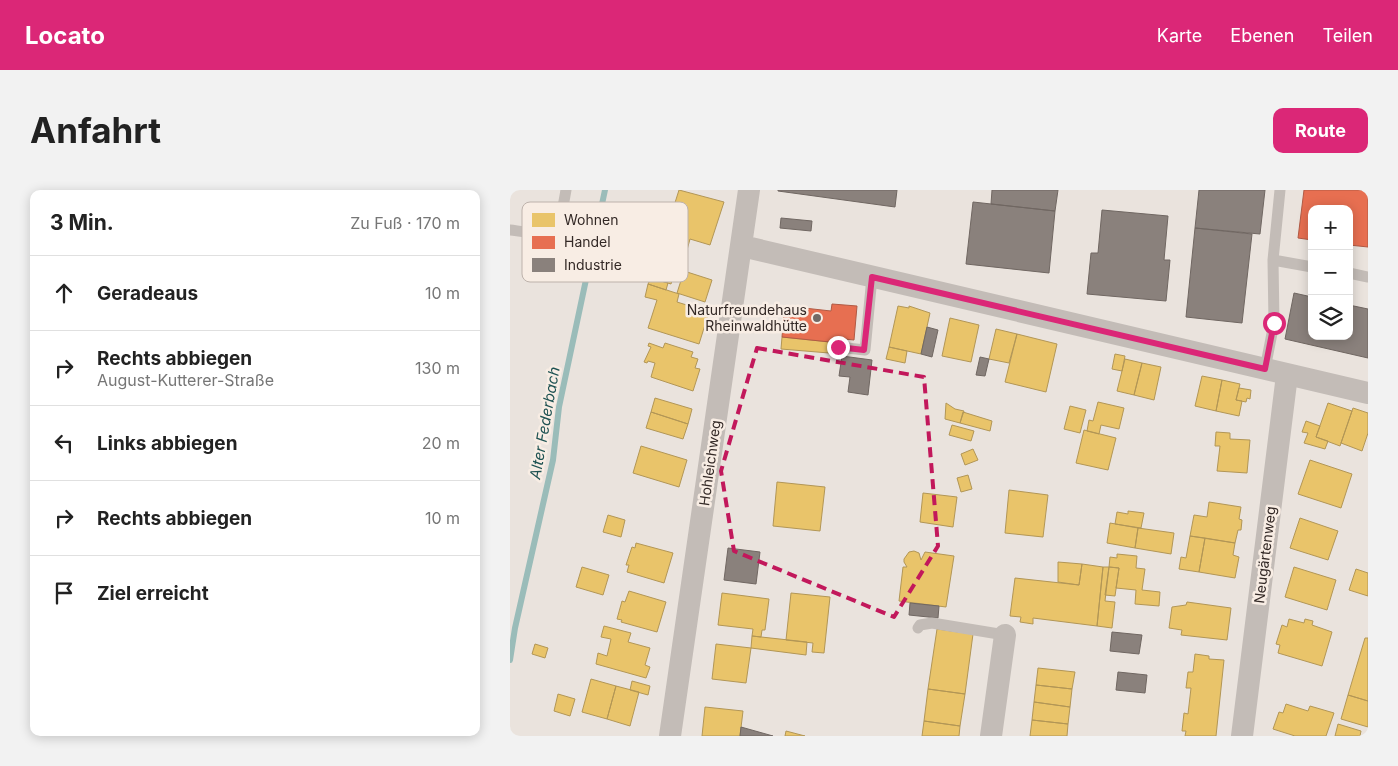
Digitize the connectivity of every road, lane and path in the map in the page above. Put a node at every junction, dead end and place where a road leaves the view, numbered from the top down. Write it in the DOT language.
graph roads {
  1 [pos="749,190"];
  2 [pos="1280,190"];
  3 [pos="742,246"];
  4 [pos="1273,260"];
  5 [pos="1308,266"];
  6 [pos="1353,274"];
  7 [pos="872,277"];
  8 [pos="1368,277"];
  9 [pos="838,347"];
  10 [pos="1265,369"];
  11 [pos="1287,375"];
  12 [pos="1368,393"];
  13 [pos="918,628"];
  14 [pos="1005,635"];
  15 [pos="670,736"];
  16 [pos="990,736"];
  17 [pos="1242,736"];
  1 -- 3 [label="street, Hohleichweg"];
  2 -- 4 [label="lane"];
  3 -- 7 [label="street"];
  3 -- 15 [label="street, Hohleichweg"];
  4 -- 5 [label="lane"];
  4 -- 10 [label="lane"];
  6 -- 8 [label="lane"];
  7 -- 9 [label="lane"];
  7 -- 10 [label="street"];
  10 -- 11 [label="street"];
  11 -- 12 [label="street"];
  11 -- 17 [label="street, Neugärtenweg"];
  13 -- 14 [label="lane"];
  14 -- 16 [label="street"];
}
